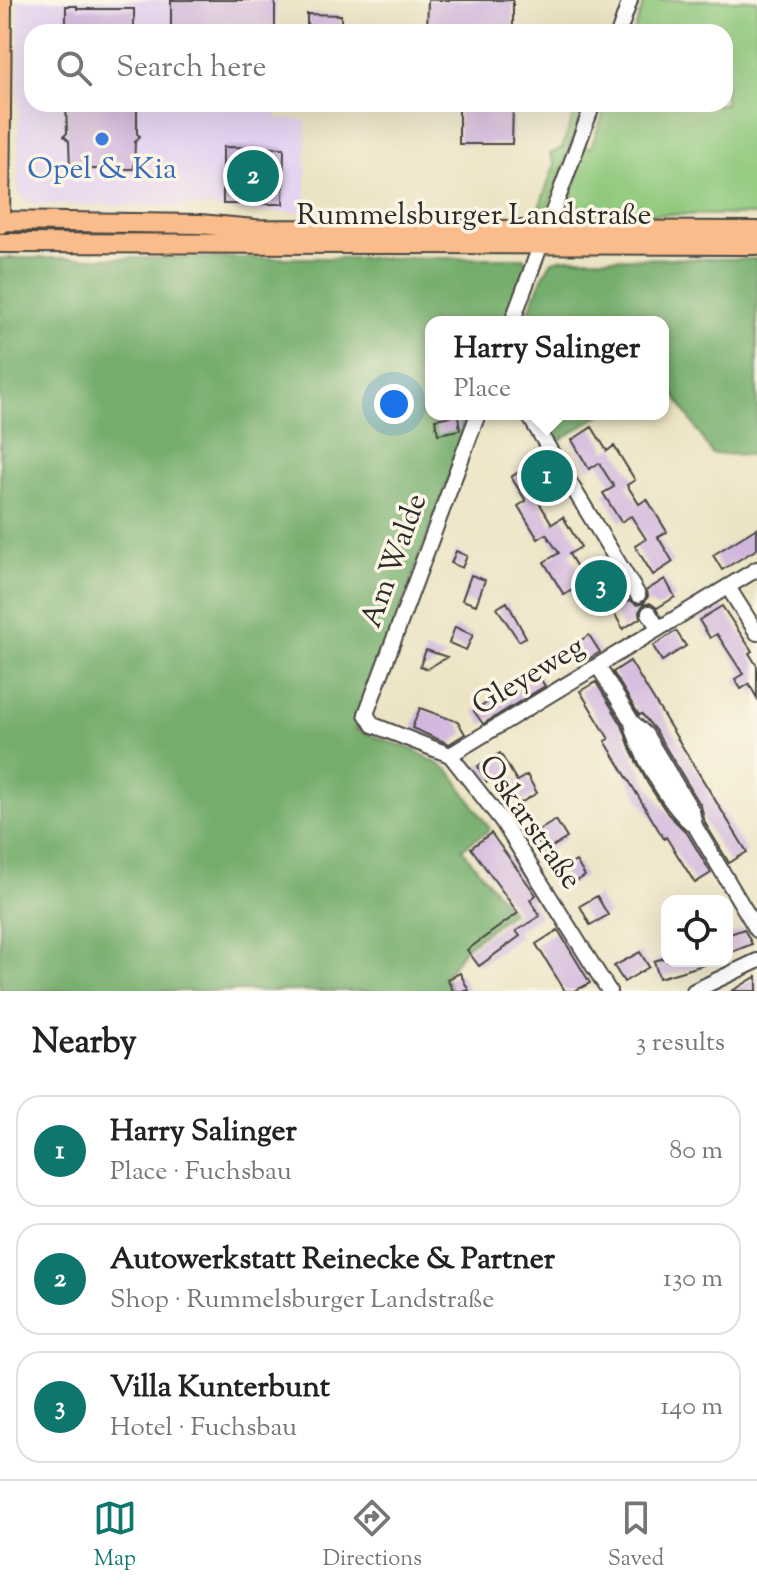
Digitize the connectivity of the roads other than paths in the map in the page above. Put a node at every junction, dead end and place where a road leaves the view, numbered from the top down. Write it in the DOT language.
graph roads {
  1 [pos="2,0"];
  2 [pos="630,0"];
  3 [pos="622,24"];
  4 [pos="590,112"];
  5 [pos="0,222"];
  6 [pos="757,231"];
  7 [pos="543,237"];
  8 [pos="0,243"];
  9 [pos="757,245"];
  10 [pos="514,316"];
  11 [pos="476,420"];
  12 [pos="532,420"];
  13 [pos="757,569"];
  14 [pos="728,587"];
  15 [pos="638,595"];
  16 [pos="649,613"];
  17 [pos="658,628"];
  18 [pos="757,633"];
  19 [pos="598,666"];
  20 [pos="373,725"];
  21 [pos="450,755"];
  22 [pos="757,930"];
  23 [pos="757,961"];
  24 [pos="609,991"];
  25 [pos="694,991"];
  1 -- 5 [label="main road"];
  2 -- 3 [label="street"];
  4 -- 7 [label="street"];
  5 -- 7 [label="main road, Rummelsburger Landstraße"];
  6 -- 7 [label="main road, Rummelsburger Landstraße"];
  7 -- 8 [label="main road, Rummelsburger Landstraße"];
  7 -- 9 [label="main road, Rummelsburger Landstraße"];
  7 -- 10 [label="street"];
  11 -- 20 [label="street, Am Walde"];
  12 -- 15 [label="street"];
  13 -- 14 [label="street, Gleyeweg"];
  14 -- 17 [label="street, Gleyeweg"];
  14 -- 18 [label="street"];
  16 -- 17 [label="street"];
  17 -- 19 [label="street, Gleyeweg"];
  19 -- 21 [label="street, Gleyeweg"];
  19 -- 22 [label="street"];
  20 -- 21 [label="street, Oskarstraße"];
  21 -- 24 [label="street, Oskarstraße"];
  23 -- 25 [label="street"];
}
